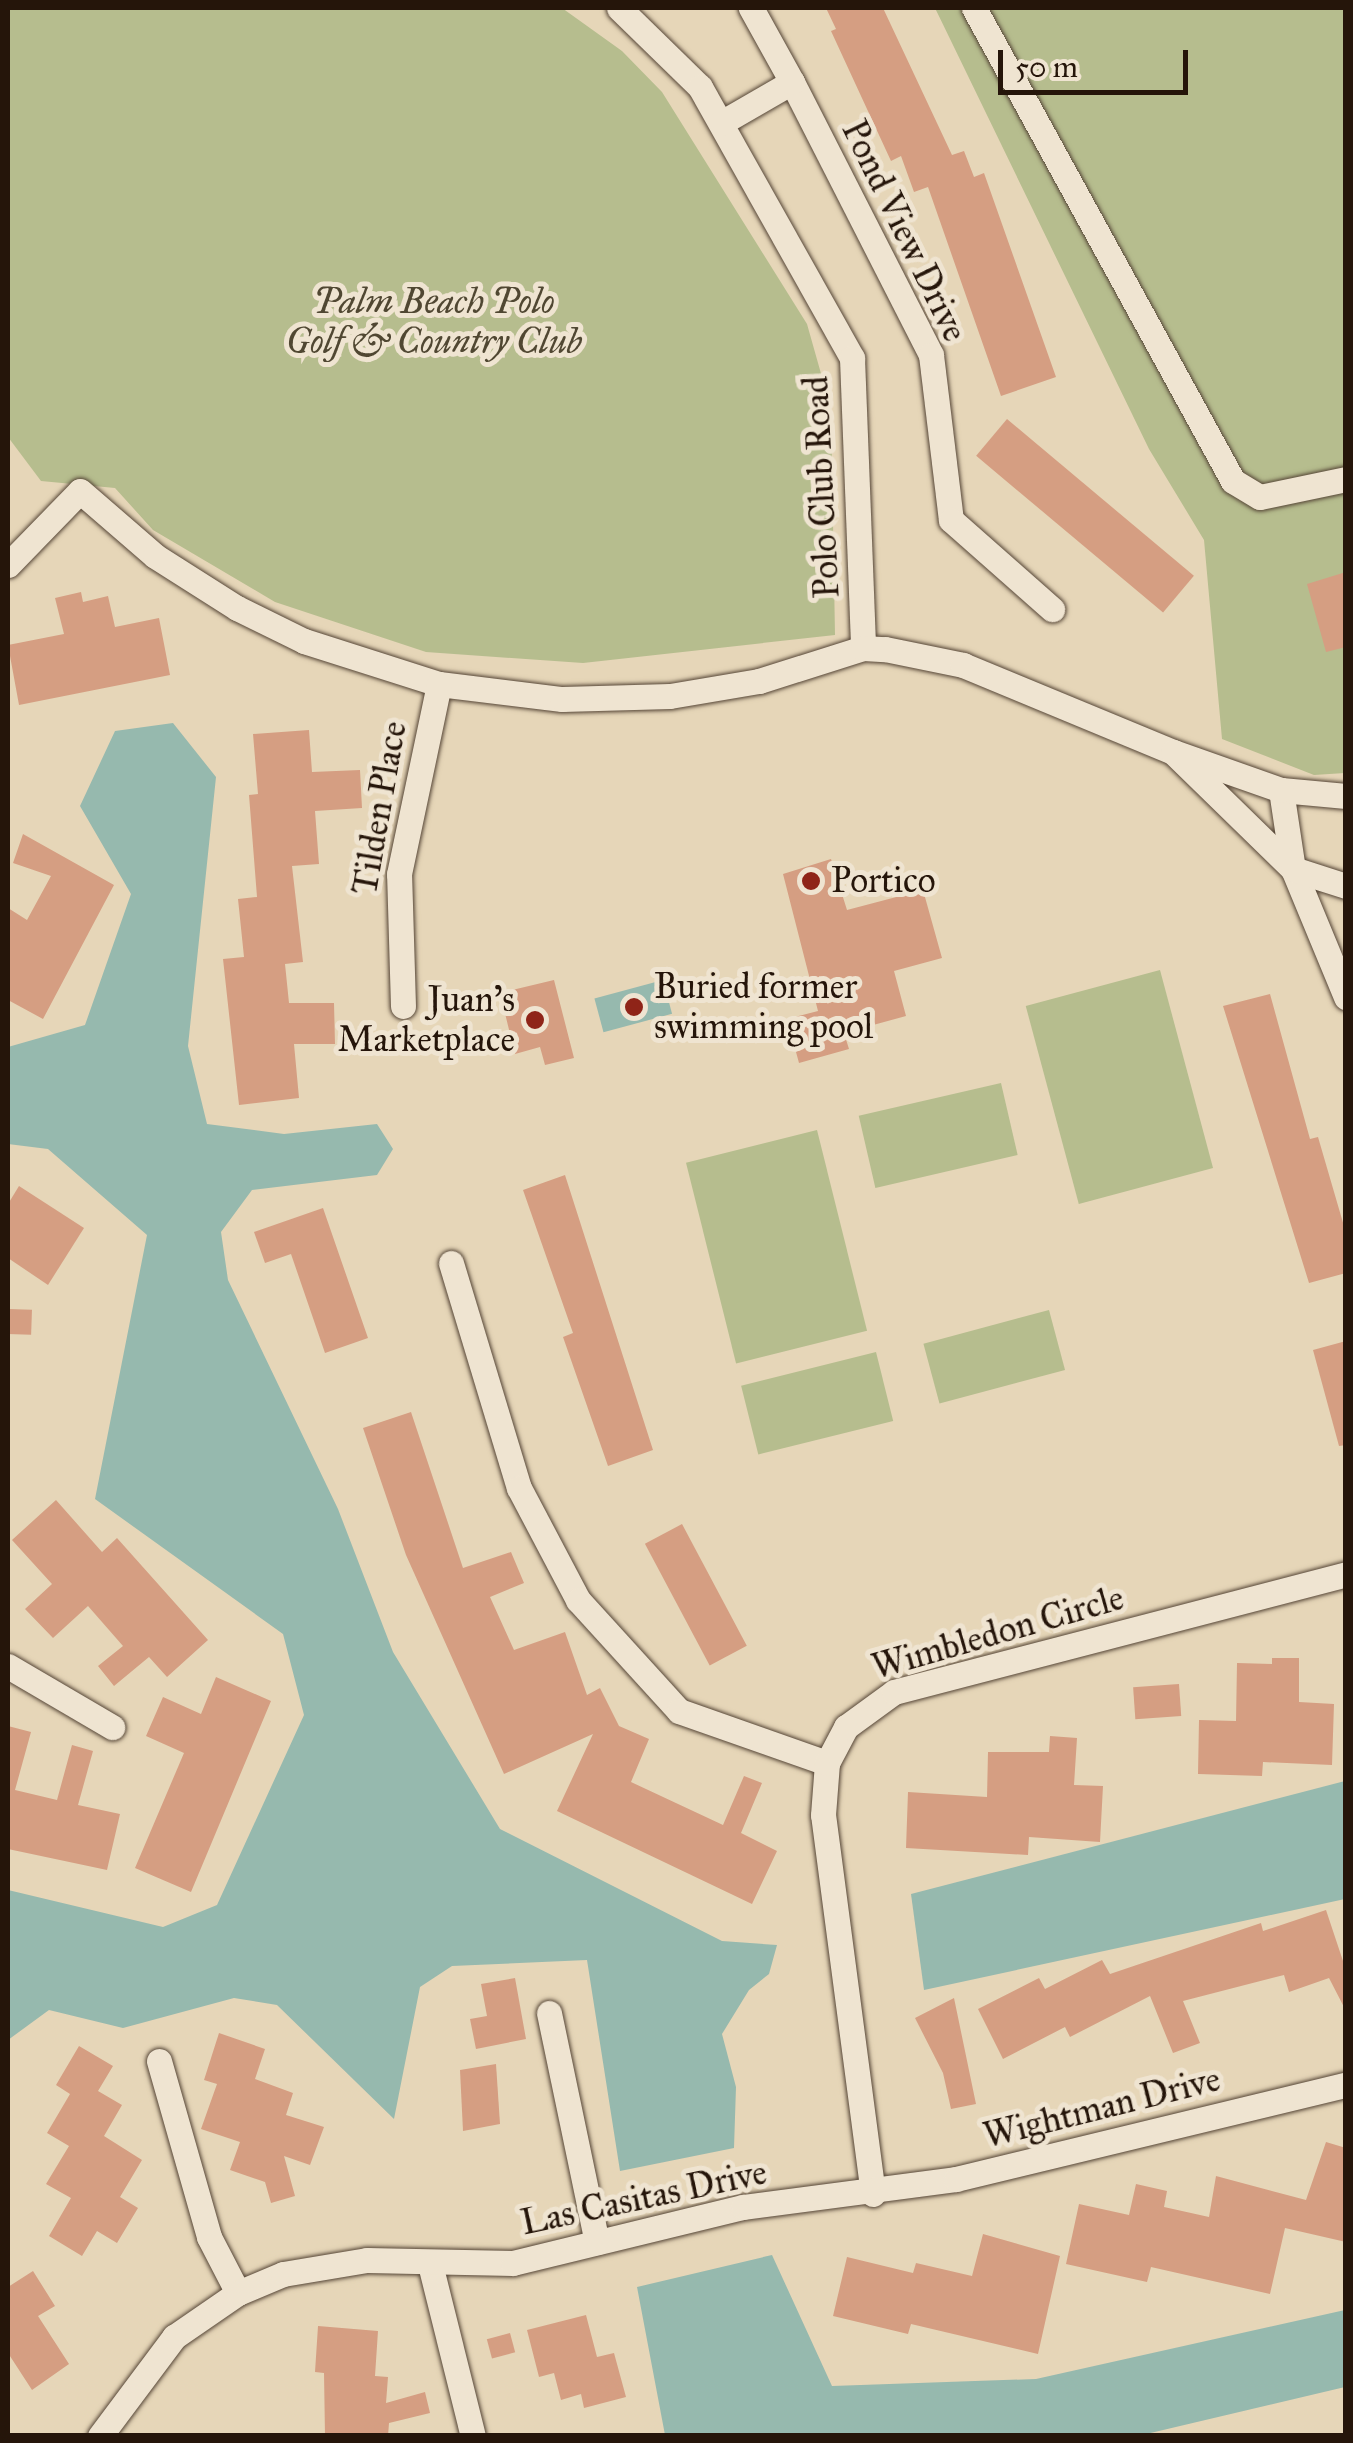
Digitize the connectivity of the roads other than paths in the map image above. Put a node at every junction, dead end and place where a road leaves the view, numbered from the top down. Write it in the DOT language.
graph roads {
  1 [pos="619,8"];
  2 [pos="751,8"];
  3 [pos="974,8"];
  4 [pos="792,82"];
  5 [pos="721,123"];
  6 [pos="1346,479"];
  7 [pos="8,564"];
  8 [pos="1052,610"];
  9 [pos="863,648"];
  10 [pos="439,684"];
  11 [pos="1173,752"];
  12 [pos="1281,790"];
  13 [pos="1346,796"];
  14 [pos="1293,869"];
  15 [pos="1346,886"];
  16 [pos="1346,998"];
  17 [pos="403,1006"];
  18 [pos="452,1263"];
  19 [pos="1346,1574"];
  20 [pos="8,1666"];
  21 [pos="112,1727"];
  22 [pos="828,1763"];
  23 [pos="549,2012"];
  24 [pos="159,2061"];
  25 [pos="1346,2085"];
  26 [pos="874,2194"];
  27 [pos="597,2242"];
  28 [pos="430,2264"];
  29 [pos="238,2293"];
  30 [pos="100,2436"];
  31 [pos="473,2436"];
  1 -- 5 [label="street, Polo Club Road"];
  2 -- 4 [label="street, Pond View Drive"];
  3 -- 6 [label="street"];
  4 -- 5 [label="street"];
  4 -- 8 [label="street, Pond View Drive"];
  5 -- 9 [label="street, Polo Club Road"];
  7 -- 10 [label="street"];
  9 -- 10 [label="street"];
  9 -- 11 [label="street"];
  10 -- 17 [label="street, Tilden Place"];
  11 -- 12 [label="street"];
  11 -- 14 [label="street"];
  12 -- 13 [label="street"];
  12 -- 14 [label="street"];
  14 -- 15 [label="street"];
  14 -- 16 [label="street"];
  18 -- 22 [label="street"];
  19 -- 22 [label="street, Wimbledon Circle"];
  20 -- 21 [label="street"];
  22 -- 26 [label="street, Wimbledon Circle"];
  23 -- 27 [label="street"];
  24 -- 29 [label="street"];
  25 -- 26 [label="street, Wightman Drive"];
  26 -- 27 [label="street, Las Casitas Drive"];
  27 -- 28 [label="street, Las Casitas Drive"];
  28 -- 29 [label="street, Las Casitas Drive"];
  28 -- 31 [label="street"];
  29 -- 30 [label="street, Las Casitas Drive"];
}
